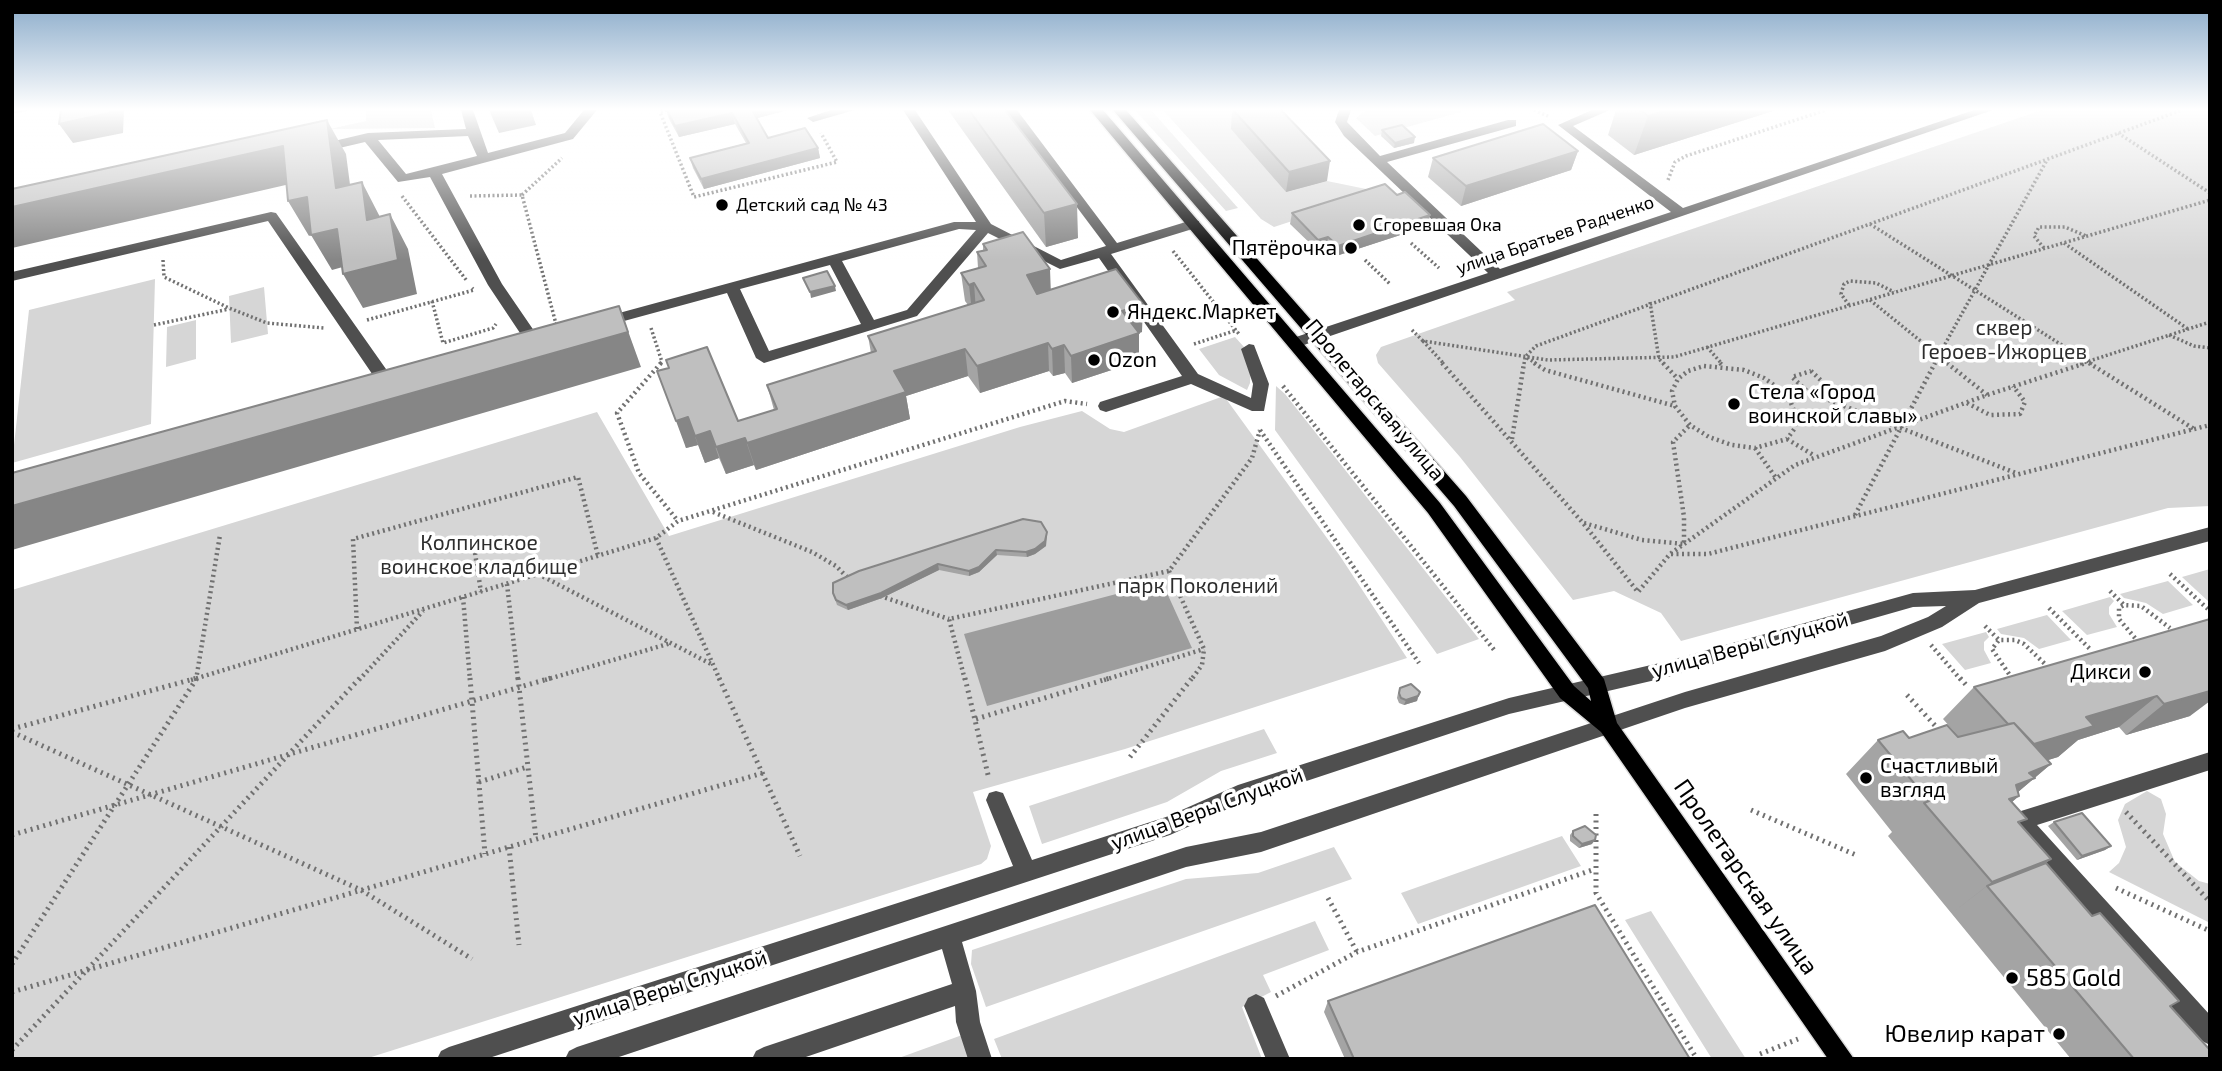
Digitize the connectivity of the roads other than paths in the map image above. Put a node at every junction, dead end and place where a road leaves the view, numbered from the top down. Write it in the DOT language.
graph roads {
  1 [pos="387,160"];
  2 [pos="477,160"];
  3 [pos="942,160"];
  4 [pos="1045,160"];
  5 [pos="1139,160"];
  6 [pos="1163,160"];
  7 [pos="1381,160"];
  8 [pos="1611,160"];
  9 [pos="1839,160"];
  10 [pos="1377,161"];
  11 [pos="434,172"];
  12 [pos="1681,213"];
  13 [pos="1194,224"];
  14 [pos="986,227"];
  15 [pos="1108,250"];
  16 [pos="834,259"];
  17 [pos="1498,275"];
  18 [pos="12,277"];
  19 [pos="732,287"];
  20 [pos="870,326"];
  21 [pos="583,328"];
  22 [pos="1318,336"];
  23 [pos="532,339"];
  24 [pos="1295,343"];
  25 [pos="1249,349"];
  26 [pos="1192,378"];
  27 [pos="387,383"];
  28 [pos="1106,406"];
  29 [pos="2210,534"];
  30 [pos="1975,597"];
  31 [pos="1597,685"];
  32 [pos="1567,692"];
  33 [pos="1608,726"];
  34 [pos="2210,761"];
  35 [pos="996,800"];
  36 [pos="1026,872"];
  37 [pos="949,936"];
  38 [pos="965,991"];
  39 [pos="1256,1006"];
  40 [pos="2210,1033"];
  41 [pos="449,1059"];
  42 [pos="577,1059"];
  43 [pos="764,1059"];
  44 [pos="980,1059"];
  45 [pos="1278,1059"];
  46 [pos="1842,1059"];
  1 -- 11 [label="street"];
  2 -- 11 [label="street"];
  3 -- 14 [label="street"];
  4 -- 15 [label="street"];
  5 -- 13 [label="main road, Пролетарская улица"];
  6 -- 22 [label="main road, Пролетарская улица"];
  7 -- 10 [label="street"];
  8 -- 12 [label="street"];
  9 -- 12 [label="street, улица Братьев Радченко"];
  10 -- 17 [label="street"];
  11 -- 23 [label="street"];
  12 -- 17 [label="street, улица Братьев Радченко"];
  13 -- 15 [label="street"];
  13 -- 24 [label="main road, Пролетарская улица"];
  14 -- 15 [label="street"];
  14 -- 16 [label="street"];
  14 -- 20 [label="street"];
  15 -- 26 [label="street"];
  16 -- 19 [label="street"];
  16 -- 20 [label="street"];
  17 -- 22 [label="street, улица Братьев Радченко"];
  18 -- 27 [label="street"];
  19 -- 20 [label="street"];
  19 -- 21 [label="street"];
  22 -- 24 [label="street, улица Братьев Радченко"];
  22 -- 31 [label="main road, Пролетарская улица"];
  24 -- 32 [label="main road, Пролетарская улица"];
  25 -- 26 [label="street"];
  26 -- 28 [label="street"];
  29 -- 30 [label="street, улица Веры Слуцкой"];
  30 -- 31 [label="street, улица Веры Слуцкой"];
  30 -- 33 [label="street, улица Веры Слуцкой"];
  31 -- 32 [label="street, улица Веры Слуцкой"];
  31 -- 33 [label="main road, Пролетарская улица"];
  32 -- 33 [label="main road, Пролетарская улица"];
  32 -- 36 [label="street, улица Веры Слуцкой"];
  33 -- 37 [label="street, улица Веры Слуцкой"];
  33 -- 46 [label="main road, Пролетарская улица"];
  34 -- 40 [label="street"];
  35 -- 36 [label="street"];
  36 -- 41 [label="street, улица Веры Слуцкой"];
  37 -- 38 [label="street"];
  37 -- 42 [label="street, улица Веры Слуцкой"];
  38 -- 43 [label="street"];
  38 -- 44 [label="street"];
  39 -- 45 [label="street"];
}
